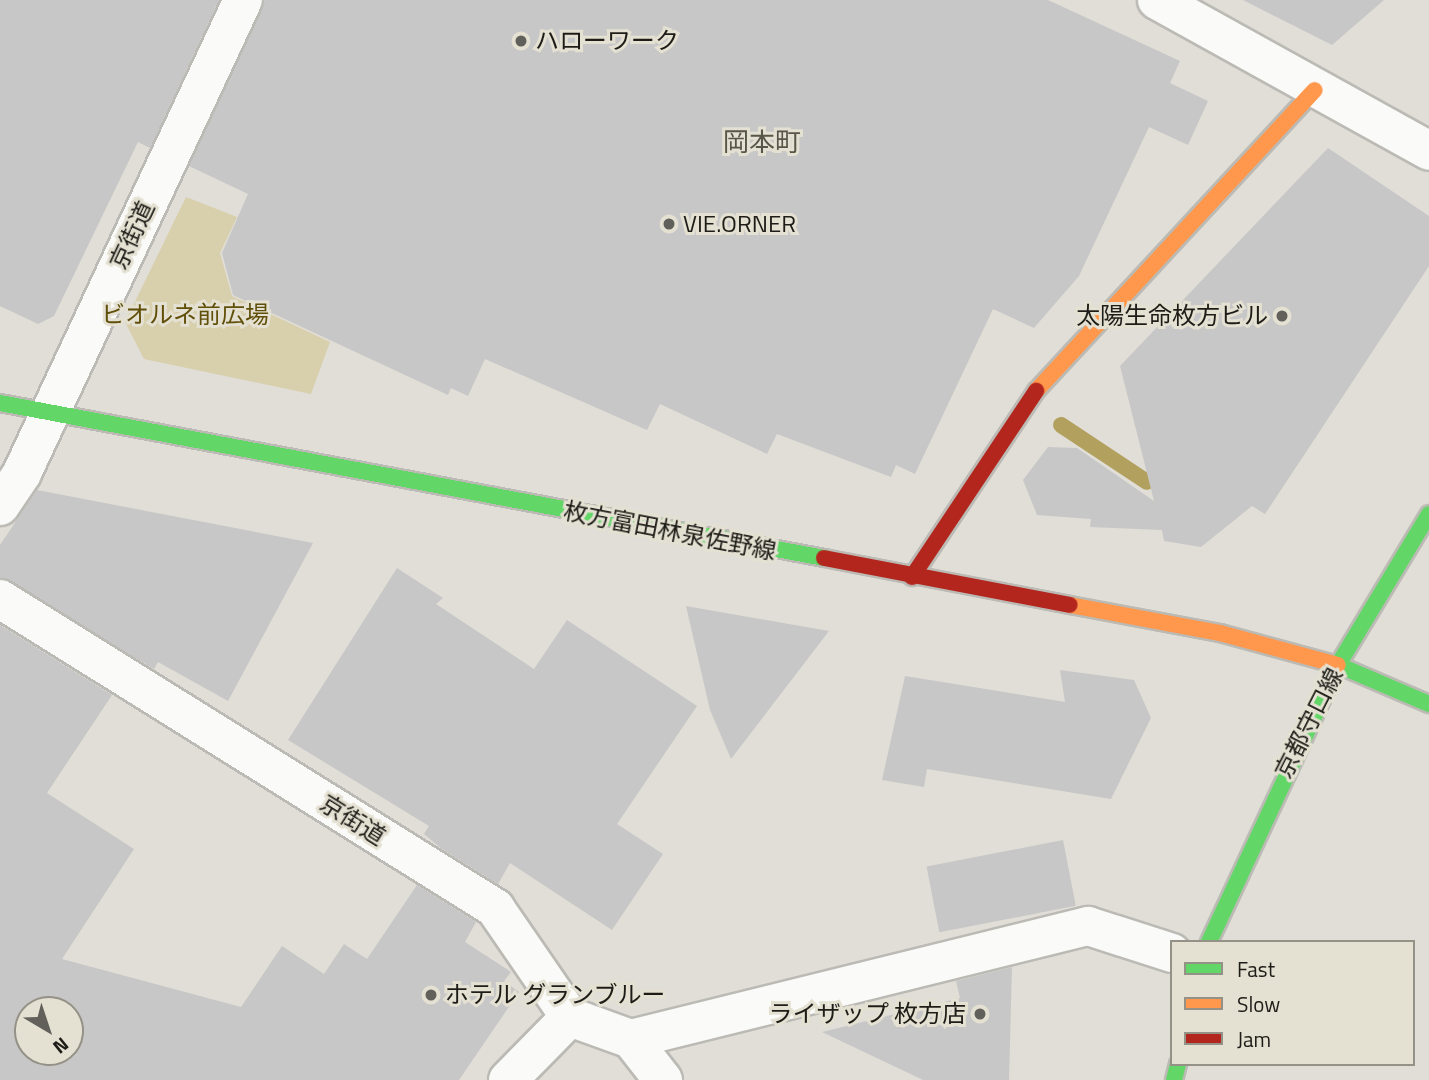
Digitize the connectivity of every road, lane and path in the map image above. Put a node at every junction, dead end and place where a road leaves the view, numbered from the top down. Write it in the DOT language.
graph roads {
  1 [pos="243,0"];
  2 [pos="1157,0"];
  3 [pos="1315,90"];
  4 [pos="1429,152"];
  5 [pos="0,403"];
  6 [pos="47,415"];
  7 [pos="0,506"];
  8 [pos="1429,514"];
  9 [pos="912,576"];
  10 [pos="0,599"];
  11 [pos="1338,665"];
  12 [pos="1429,704"];
  13 [pos="1210,940"];
  14 [pos="1170,952"];
  15 [pos="570,1017"];
  16 [pos="631,1039"];
  17 [pos="508,1080"];
  18 [pos="663,1080"];
  1 -- 6 [label="street, 京街道"];
  2 -- 3 [label="street"];
  3 -- 4 [label="street"];
  3 -- 9 [label="main road"];
  5 -- 6 [label="main road, 枚方富田林泉佐野線"];
  6 -- 7 [label="street, 京街道"];
  6 -- 9 [label="main road, 枚方富田林泉佐野線"];
  8 -- 11 [label="main road, 京都守口線"];
  9 -- 11 [label="main road, 枚方富田林泉佐野線"];
  10 -- 15 [label="street, 京街道"];
  11 -- 12 [label="main road, 枚方富田林泉佐野線"];
  11 -- 13 [label="main road, 京都守口線"];
  14 -- 16 [label="street"];
  15 -- 16 [label="street"];
  15 -- 17 [label="street"];
  16 -- 18 [label="street"];
}
